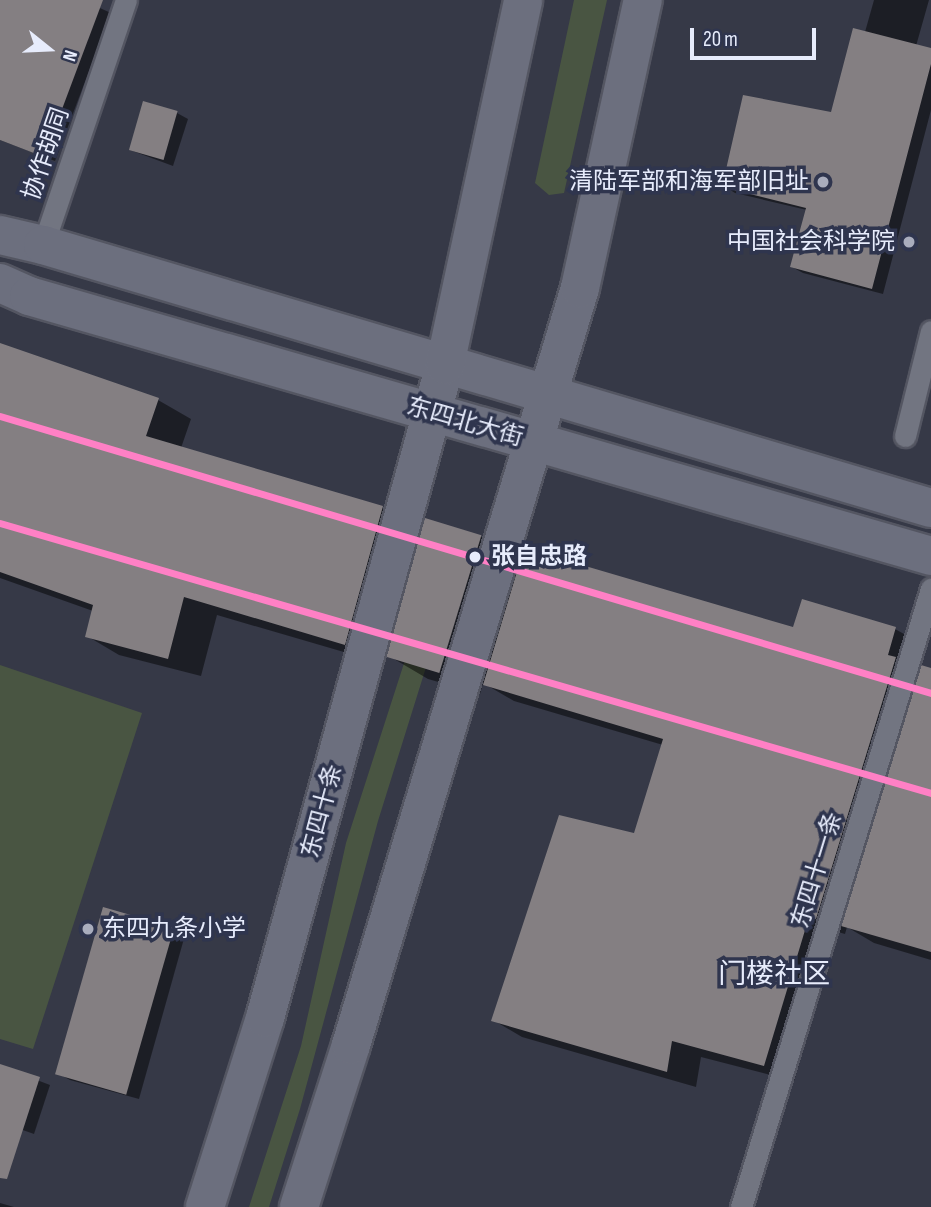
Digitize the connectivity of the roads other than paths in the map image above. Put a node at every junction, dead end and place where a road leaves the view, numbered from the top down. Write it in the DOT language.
graph roads {
  1 [pos="126,0"];
  2 [pos="523,0"];
  3 [pos="643,0"];
  4 [pos="0,235"];
  5 [pos="43,245"];
  6 [pos="0,284"];
  7 [pos="931,331"];
  8 [pos="445,365"];
  9 [pos="547,394"];
  10 [pos="432,412"];
  11 [pos="905,436"];
  12 [pos="533,441"];
  13 [pos="931,508"];
  14 [pos="931,556"];
  15 [pos="931,589"];
  16 [pos="205,1207"];
  17 [pos="299,1207"];
  18 [pos="741,1207"];
  1 -- 5 [label="lane, 协作胡同"];
  2 -- 8 [label="main road"];
  3 -- 9 [label="main road"];
  4 -- 5 [label="main road, 东四北大街"];
  5 -- 8 [label="main road, 东四北大街"];
  6 -- 10 [label="main road, 东四北大街"];
  7 -- 11 [label="lane"];
  8 -- 9 [label="main road, 东四北大街"];
  8 -- 10 [label="main road, 东四十条"];
  9 -- 12 [label="main road"];
  9 -- 13 [label="main road, 东四北大街"];
  10 -- 12 [label="main road, 东四北大街"];
  10 -- 16 [label="main road, 东四十条"];
  12 -- 14 [label="main road, 东四北大街"];
  12 -- 17 [label="main road"];
  15 -- 18 [label="lane, 东四十一条"];
}
